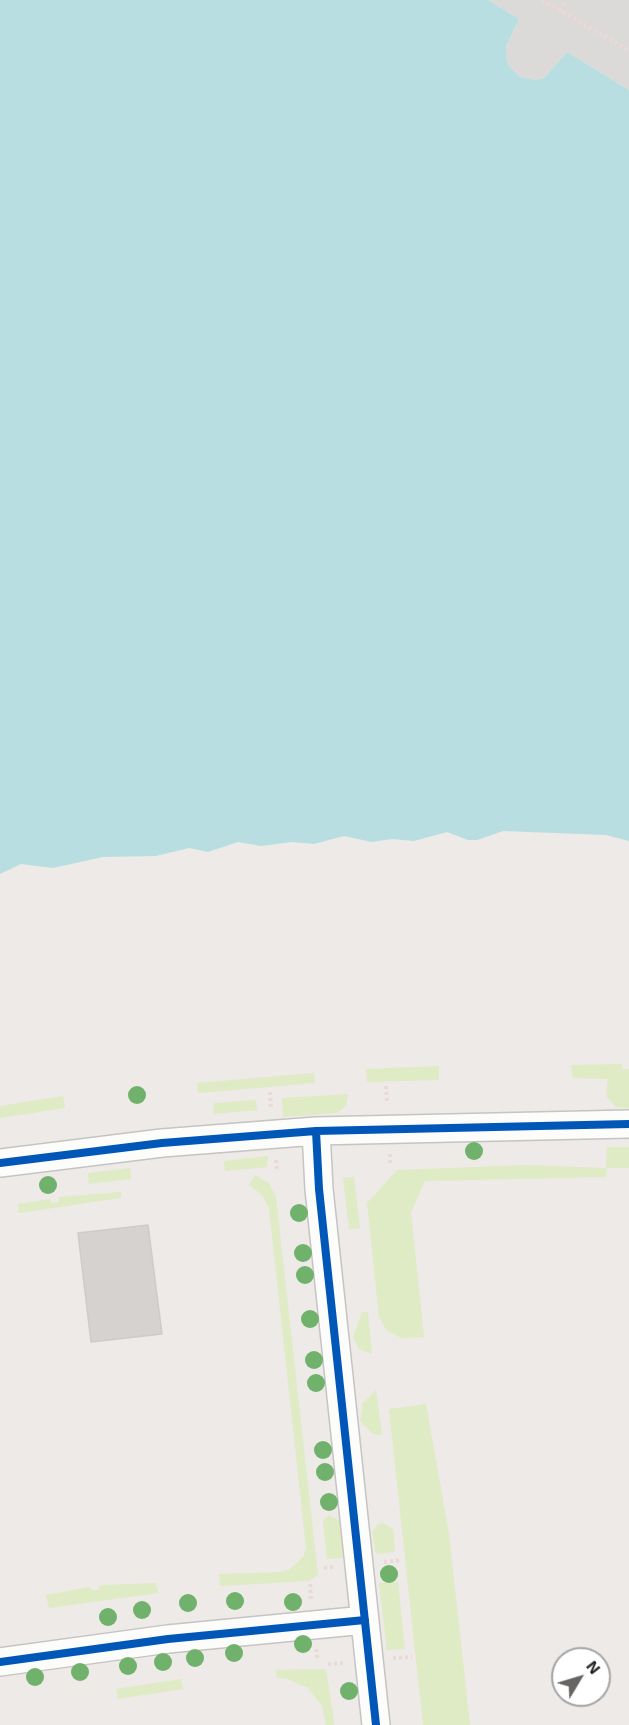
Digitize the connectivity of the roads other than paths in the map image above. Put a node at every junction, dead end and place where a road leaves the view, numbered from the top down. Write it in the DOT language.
graph roads {
  1 [pos="629,1124"];
  2 [pos="316,1131"];
  3 [pos="0,1163"];
  4 [pos="365,1620"];
  5 [pos="0,1662"];
  6 [pos="376,1725"];
  1 -- 2 [label="street"];
  2 -- 3 [label="street"];
  2 -- 4 [label="street"];
  4 -- 5 [label="street"];
  4 -- 6 [label="street"];
}
